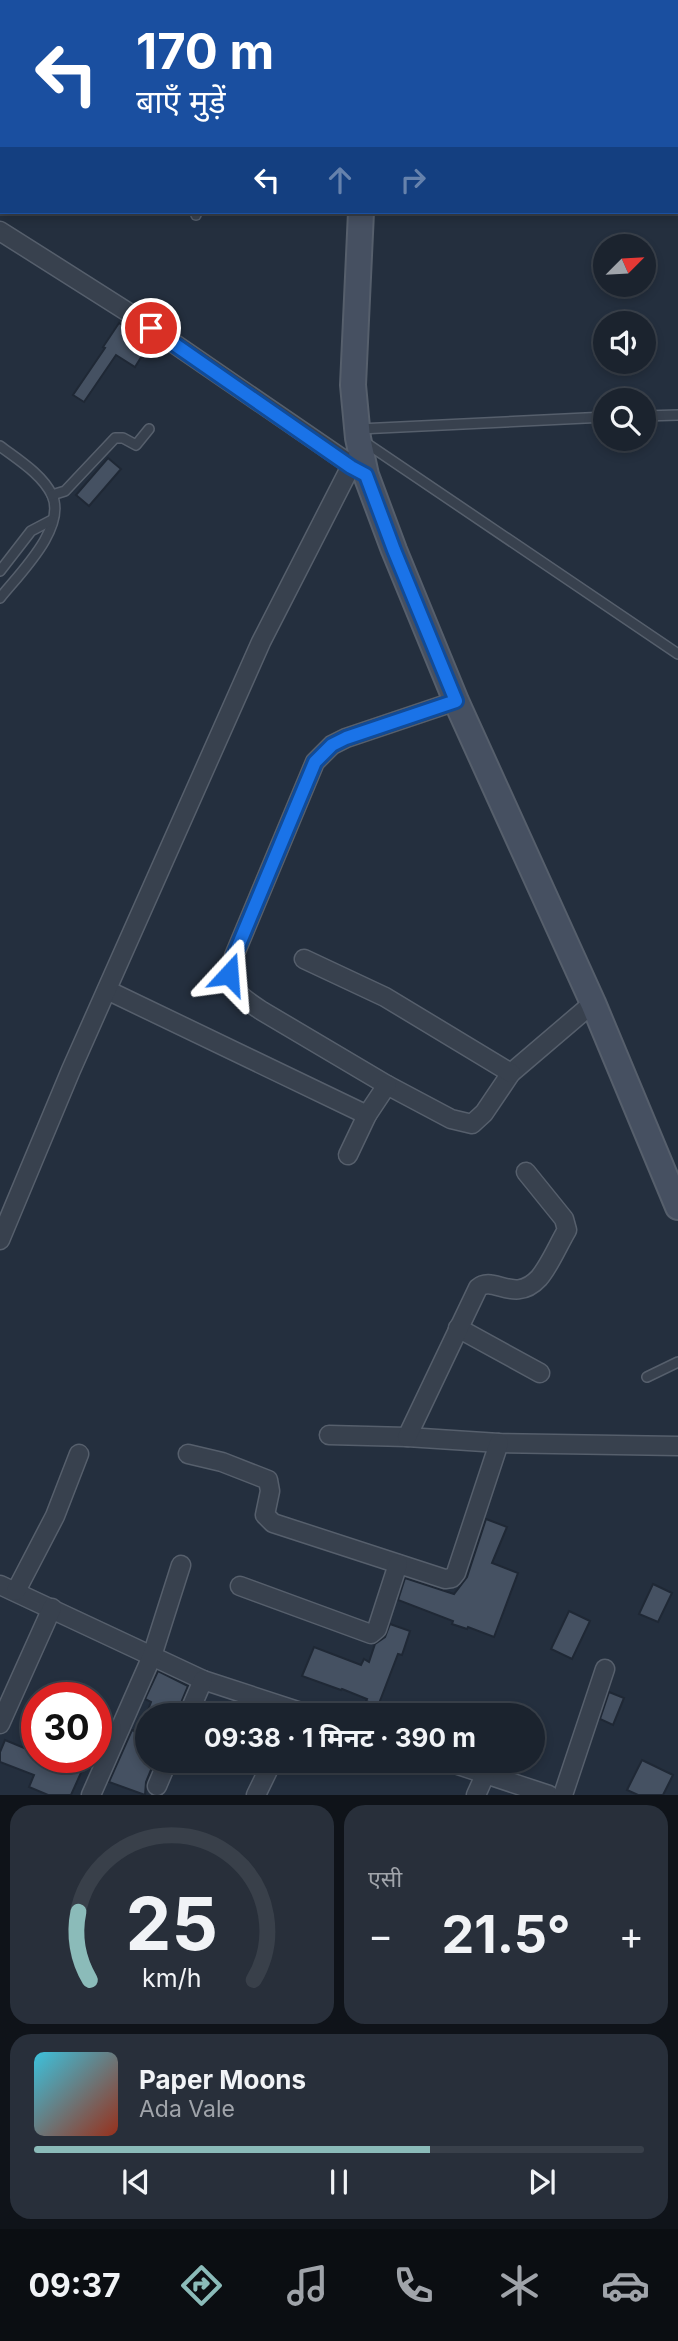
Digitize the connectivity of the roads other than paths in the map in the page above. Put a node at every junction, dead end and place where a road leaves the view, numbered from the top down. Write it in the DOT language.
graph roads {
  1 [pos="361,214"];
  2 [pos="0,232"];
  3 [pos="678,415"];
  4 [pos="656,416"];
  5 [pos="593,418"];
  6 [pos="149,429"];
  7 [pos="358,433"];
  8 [pos="0,446"];
  9 [pos="358,471"];
  10 [pos="52,495"];
  11 [pos="52,520"];
  12 [pos="0,571"];
  13 [pos="0,597"];
  14 [pos="678,654"];
  15 [pos="456,701"];
  16 [pos="304,959"];
  17 [pos="107,990"];
  18 [pos="593,1003"];
  19 [pos="511,1073"];
  20 [pos="387,1085"];
  21 [pos="367,1115"];
  22 [pos="348,1155"];
  23 [pos="526,1172"];
  24 [pos="678,1207"];
  25 [pos="0,1240"];
  26 [pos="458,1328"];
  27 [pos="678,1362"];
  28 [pos="540,1373"];
  29 [pos="647,1377"];
  30 [pos="329,1435"];
  31 [pos="407,1437"];
  32 [pos="499,1443"];
  33 [pos="678,1446"];
  34 [pos="79,1454"];
  35 [pos="188,1454"];
  36 [pos="398,1564"];
  37 [pos="181,1565"];
  38 [pos="240,1586"];
  39 [pos="8,1588"];
  40 [pos="52,1608"];
  41 [pos="152,1656"];
  42 [pos="605,1669"];
  43 [pos="203,1680"];
  44 [pos="193,1703"];
  45 [pos="271,1703"];
  46 [pos="0,1724"];
  47 [pos="162,1773"];
  48 [pos="266,1773"];
  49 [pos="479,1773"];
  50 [pos="485,1775"];
  51 [pos="157,1786"];
  52 [pos="550,1794"];
  53 [pos="91,1795"];
  54 [pos="256,1795"];
  55 [pos="476,1795"];
  1 -- 7 [label="main road"];
  2 -- 9 [label="street"];
  3 -- 4 [label="lane"];
  5 -- 7 [label="lane"];
  6 -- 10 [label="lane"];
  7 -- 9 [label="main road"];
  7 -- 14 [label="lane"];
  8 -- 10 [label="lane"];
  9 -- 15 [label="main road"];
  9 -- 17 [label="street"];
  10 -- 11 [label="lane"];
  11 -- 12 [label="lane"];
  11 -- 13 [label="lane"];
  15 -- 18 [label="main road"];
  15 -- 20 [label="street"];
  16 -- 19 [label="street"];
  17 -- 21 [label="street"];
  17 -- 25 [label="street"];
  18 -- 19 [label="street"];
  18 -- 24 [label="main road"];
  19 -- 20 [label="street"];
  20 -- 21 [label="street"];
  21 -- 22 [label="street"];
  23 -- 26 [label="street"];
  26 -- 28 [label="street"];
  26 -- 31 [label="street"];
  27 -- 29 [label="lane"];
  30 -- 31 [label="street"];
  31 -- 32 [label="street"];
  32 -- 33 [label="street"];
  32 -- 36 [label="street"];
  34 -- 39 [label="street"];
  35 -- 36 [label="street"];
  36 -- 38 [label="street"];
  37 -- 41 [label="street"];
  39 -- 40 [label="street"];
  40 -- 41 [label="street"];
  40 -- 46 [label="street"];
  41 -- 43 [label="street"];
  41 -- 53 [label="street"];
  42 -- 52 [label="street"];
  43 -- 44 [label="street"];
  43 -- 45 [label="street"];
  47 -- 51 [label="street"];
  48 -- 54 [label="street"];
  49 -- 50 [label="street"];
  50 -- 52 [label="street"];
  50 -- 55 [label="street"];
}
